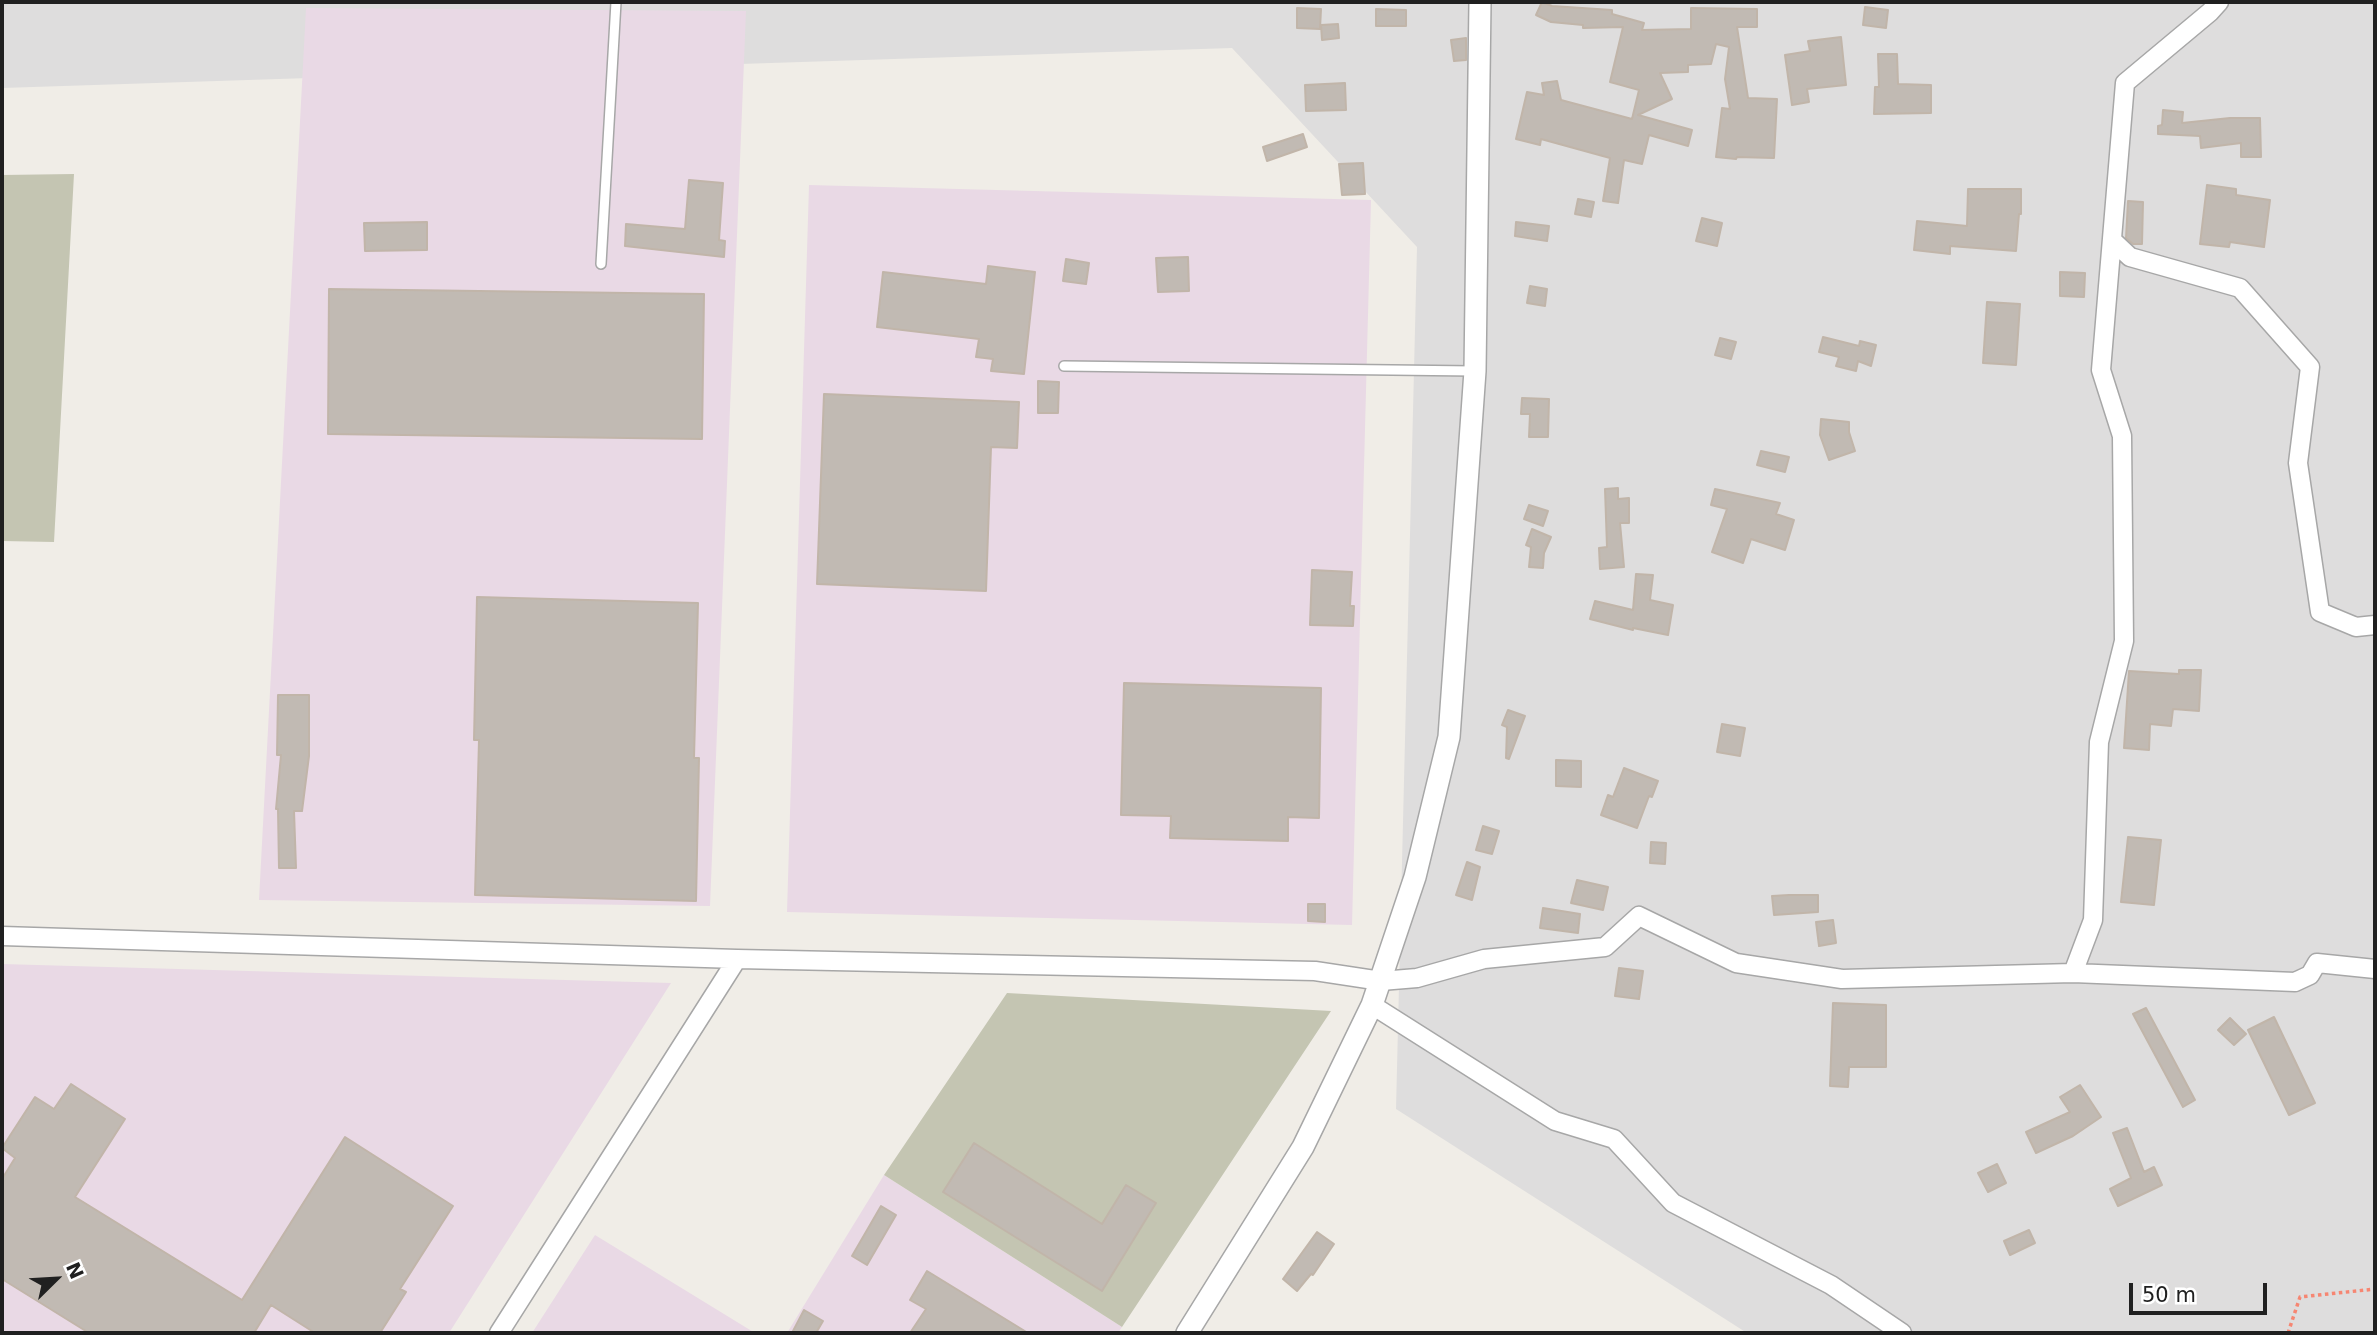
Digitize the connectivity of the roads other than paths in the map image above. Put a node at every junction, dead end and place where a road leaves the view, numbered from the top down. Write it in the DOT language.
graph roads {
  1 [pos="617,2"];
  2 [pos="1479,2"];
  3 [pos="2219,2"];
  4 [pos="2112,240"];
  5 [pos="601,264"];
  6 [pos="1064,366"];
  7 [pos="1475,371"];
  8 [pos="2375,625"];
  9 [pos="2,936"];
  10 [pos="737,959"];
  11 [pos="2375,969"];
  12 [pos="2073,974"];
  13 [pos="1381,981"];
  14 [pos="1372,1005"];
  15 [pos="499,1333"];
  16 [pos="1188,1333"];
  17 [pos="1902,1333"];
  1 -- 5 [label="lane"];
  2 -- 7 [label="street"];
  3 -- 4 [label="street"];
  4 -- 8 [label="street"];
  4 -- 12 [label="street"];
  6 -- 7 [label="lane"];
  7 -- 13 [label="street"];
  9 -- 10 [label="street"];
  10 -- 13 [label="street"];
  10 -- 15 [label="street"];
  11 -- 12 [label="street"];
  12 -- 13 [label="street"];
  13 -- 14 [label="street"];
  14 -- 16 [label="street"];
  14 -- 17 [label="street"];
}
